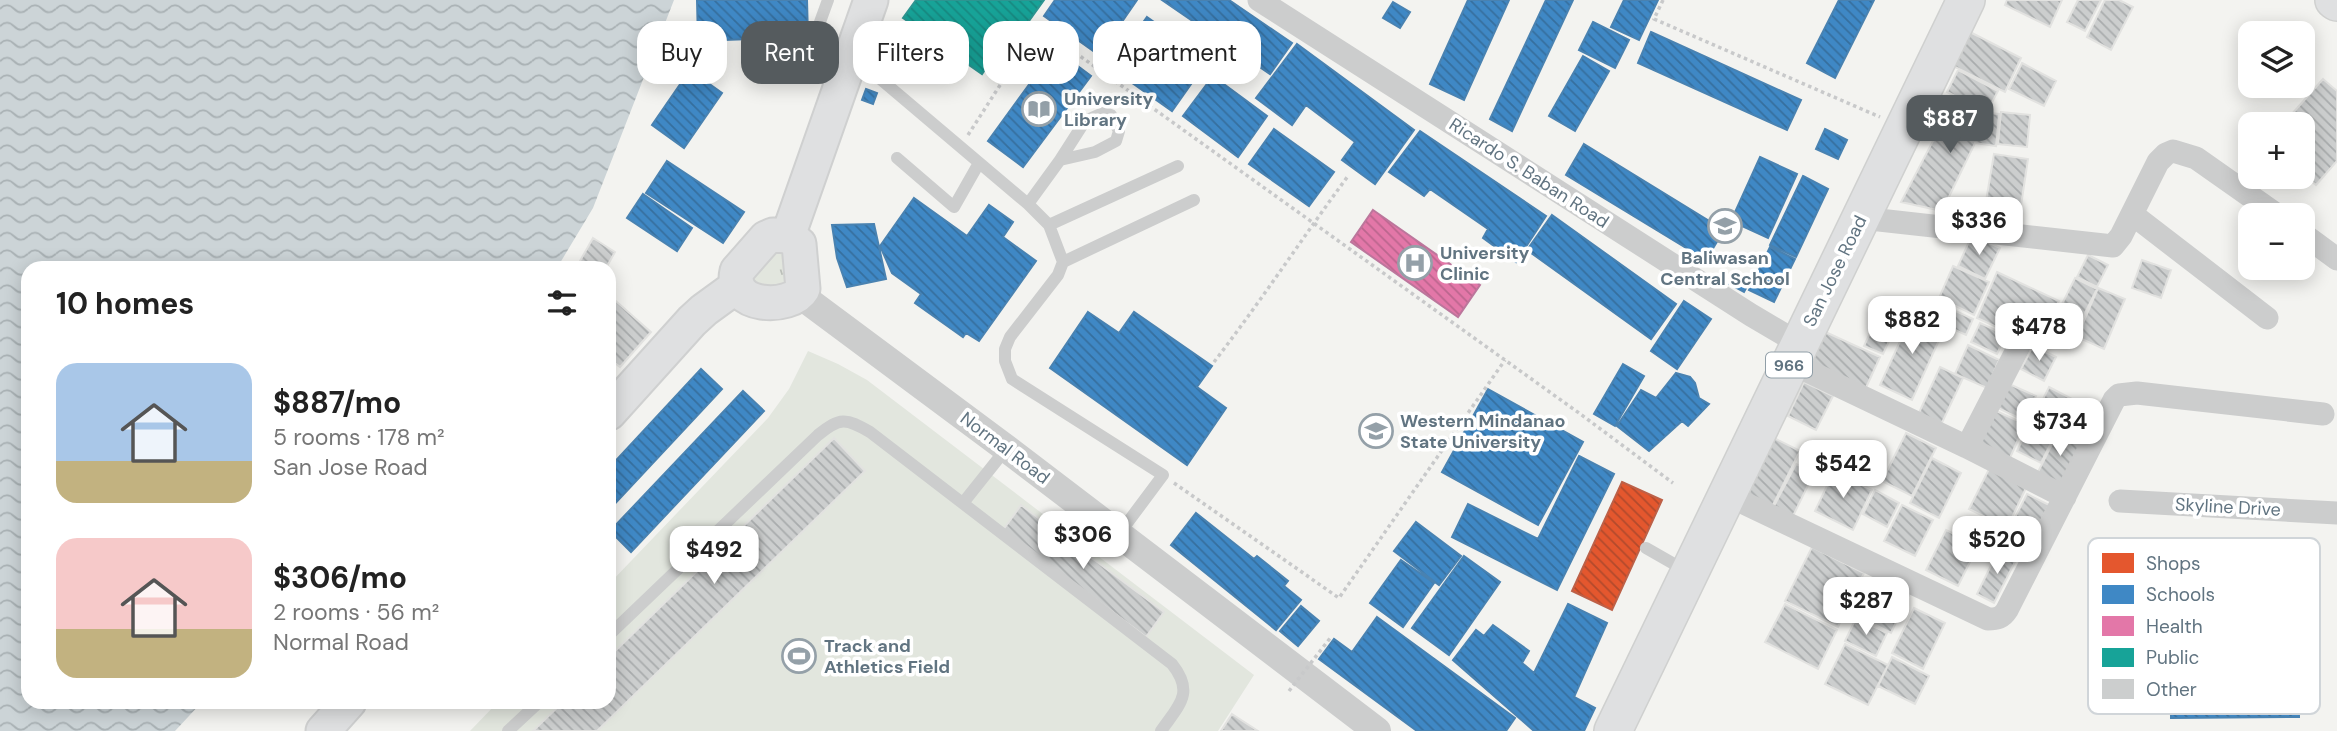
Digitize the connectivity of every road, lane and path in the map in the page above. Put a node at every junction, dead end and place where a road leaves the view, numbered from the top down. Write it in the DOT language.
graph roads {
  1 [pos="828,0"];
  2 [pos="871,0"];
  3 [pos="1259,0"];
  4 [pos="1663,0"];
  5 [pos="1966,0"];
  6 [pos="820,21"];
  7 [pos="849,64"];
  8 [pos="1904,128"];
  9 [pos="960,148"];
  10 [pos="897,158"];
  11 [pos="1060,160"];
  12 [pos="978,163"];
  13 [pos="1178,166"];
  14 [pos="1348,176"];
  15 [pos="1194,200"];
  16 [pos="2260,203"];
  17 [pos="1028,204"];
  18 [pos="2132,214"];
  19 [pos="1861,218"];
  20 [pos="1314,223"];
  21 [pos="1049,225"];
  22 [pos="788,236"];
  23 [pos="2315,243"];
  24 [pos="2337,259"];
  25 [pos="1063,262"];
  26 [pos="737,286"];
  27 [pos="800,295"];
  28 [pos="2267,318"];
  29 [pos="2019,346"];
  30 [pos="1795,353"];
  31 [pos="1505,360"];
  32 [pos="1214,362"];
  33 [pos="616,405"];
  34 [pos="2323,414"];
  35 [pos="1967,447"];
  36 [pos="1007,449"];
  37 [pos="1163,475"];
  38 [pos="1673,483"];
  39 [pos="1727,495"];
  40 [pos="2064,497"];
  41 [pos="2120,501"];
  42 [pos="963,503"];
  43 [pos="2337,513"];
  44 [pos="1119,535"];
  45 [pos="1646,548"];
  46 [pos="1689,573"];
  47 [pos="616,628"];
  48 [pos="1331,636"];
  49 [pos="1289,691"];
  50 [pos="343,709"];
  51 [pos="532,709"];
  52 [pos="323,731"];
  53 [pos="508,731"];
  54 [pos="1161,731"];
  55 [pos="1377,731"];
  56 [pos="1613,731"];
  1 -- 6 [label="lane"];
  2 -- 7 [label="main road"];
  3 -- 30 [label="street, Ricardo S. Baban Road"];
  4 -- 8 [label="path"];
  5 -- 8 [label="main road, San Jose Road / 966"];
  7 -- 9 [label="lane"];
  7 -- 22 [label="main road"];
  8 -- 19 [label="main road, San Jose Road / 966"];
  9 -- 12 [label="lane"];
  9 -- 20 [label="path"];
  10 -- 12 [label="lane"];
  11 -- 11 [label="lane"];
  11 -- 17 [label="lane"];
  12 -- 17 [label="lane"];
  13 -- 21 [label="lane"];
  14 -- 20 [label="path"];
  15 -- 25 [label="lane"];
  16 -- 18 [label="street"];
  17 -- 21 [label="lane"];
  18 -- 19 [label="street"];
  18 -- 28 [label="street"];
  19 -- 30 [label="main road, San Jose Road / 966"];
  20 -- 31 [label="path"];
  20 -- 32 [label="path"];
  21 -- 25 [label="lane"];
  22 -- 26 [label="main road"];
  22 -- 27 [label="main road"];
  23 -- 24 [label="street"];
  25 -- 37 [label="lane"];
  26 -- 27 [label="main road"];
  26 -- 33 [label="main road"];
  27 -- 36 [label="street, Normal Road"];
  29 -- 35 [label="street"];
  30 -- 35 [label="street, Ricardo S. Baban Road"];
  30 -- 39 [label="main road, San Jose Road / 966"];
  31 -- 37 [label="path"];
  31 -- 38 [label="path"];
  34 -- 40 [label="street"];
  35 -- 40 [label="street, Ricardo S. Baban Road"];
  36 -- 42 [label="lane"];
  36 -- 44 [label="street, Normal Road"];
  37 -- 44 [label="lane"];
  39 -- 40 [label="street"];
  39 -- 46 [label="main road, San Jose Road / 966"];
  41 -- 43 [label="street, Skyline Drive"];
  42 -- 47 [label="lane"];
  42 -- 54 [label="lane"];
  44 -- 55 [label="street, Normal Road"];
  45 -- 46 [label="lane"];
  46 -- 56 [label="main road, San Jose Road / 966"];
  48 -- 49 [label="path, bridge"];
  50 -- 52 [label="main road"];
  51 -- 53 [label="lane"];
}
